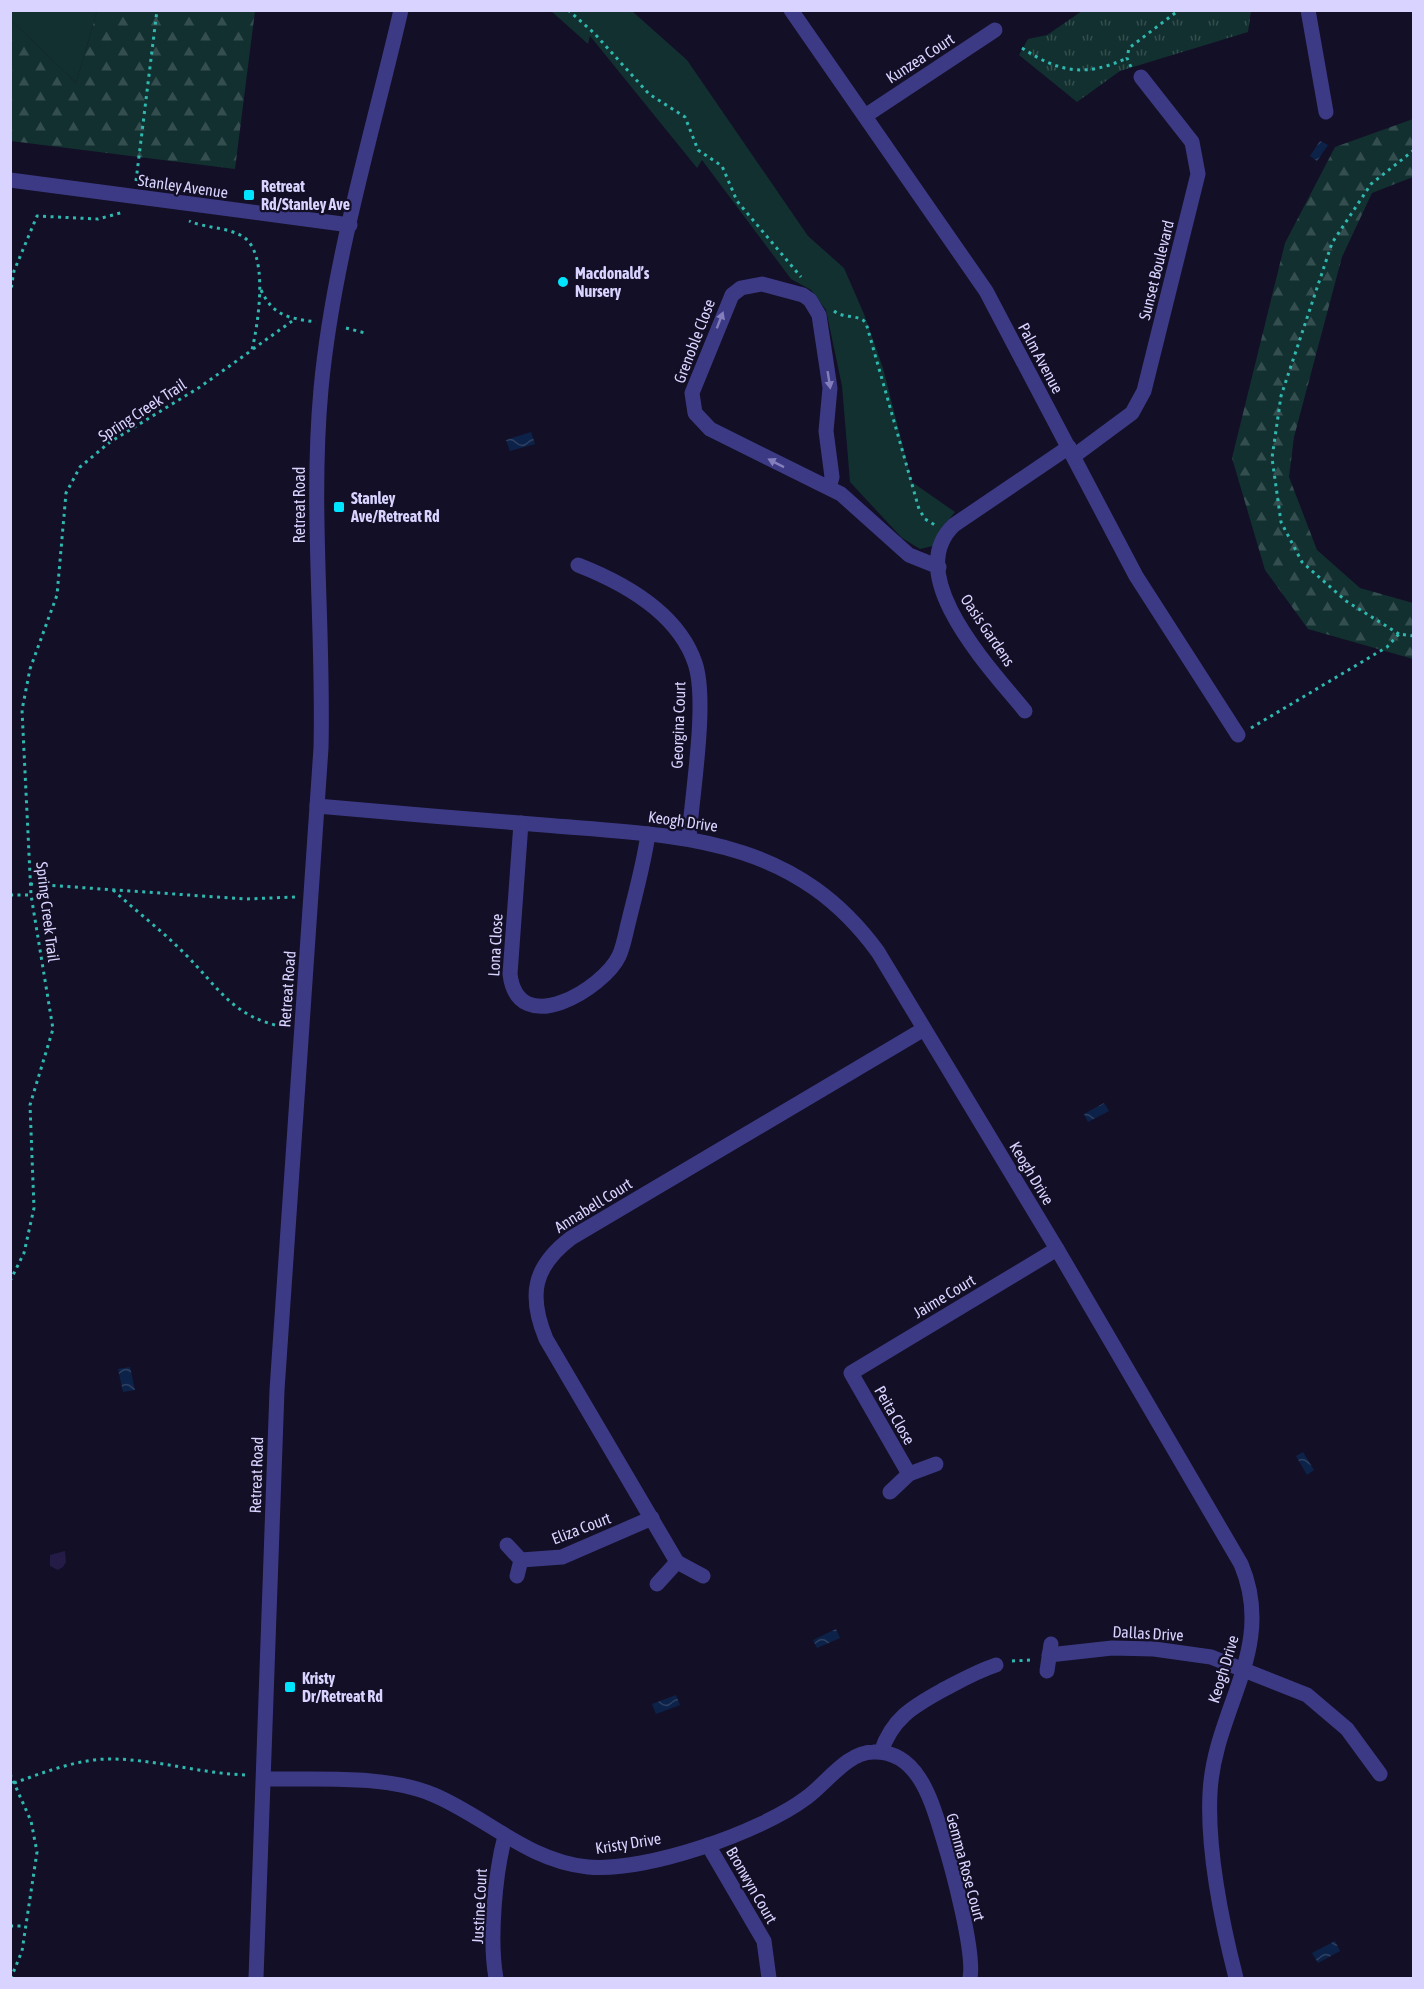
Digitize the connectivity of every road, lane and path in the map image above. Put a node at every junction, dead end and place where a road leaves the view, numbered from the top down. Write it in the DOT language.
graph roads {
  1 [pos="157,10"];
  2 [pos="401,10"];
  3 [pos="568,10"];
  4 [pos="791,10"];
  5 [pos="1179,10"];
  6 [pos="1308,10"];
  7 [pos="995,30"];
  8 [pos="1022,48"];
  9 [pos="1127,58"];
  10 [pos="1141,77"];
  11 [pos="1326,112"];
  12 [pos="865,116"];
  13 [pos="1413,150"];
  14 [pos="10,180"];
  15 [pos="132,205"];
  16 [pos="183,218"];
  17 [pos="350,225"];
  18 [pos="804,279"];
  19 [pos="260,288"];
  20 [pos="10,295"];
  21 [pos="829,304"];
  22 [pos="295,319"];
  23 [pos="329,324"];
  24 [pos="252,350"];
  25 [pos="1071,451"];
  26 [pos="829,488"];
  27 [pos="947,531"];
  28 [pos="578,565"];
  29 [pos="939,567"];
  30 [pos="1399,634"];
  31 [pos="1413,636"];
  32 [pos="1025,711"];
  33 [pos="1238,735"];
  34 [pos="317,806"];
  35 [pos="522,823"];
  36 [pos="648,834"];
  37 [pos="689,838"];
  38 [pos="30,884"];
  39 [pos="113,890"];
  40 [pos="11,896"];
  41 [pos="31,896"];
  42 [pos="311,896"];
  43 [pos="924,1029"];
  44 [pos="302,1030"];
  45 [pos="1057,1249"];
  46 [pos="10,1281"];
  47 [pos="850,1373"];
  48 [pos="936,1464"];
  49 [pos="909,1474"];
  50 [pos="890,1492"];
  51 [pos="652,1518"];
  52 [pos="507,1545"];
  53 [pos="677,1562"];
  54 [pos="703,1575"];
  55 [pos="657,1584"];
  56 [pos="1050,1649"];
  57 [pos="996,1665"];
  58 [pos="1243,1669"];
  59 [pos="1047,1671"];
  60 [pos="881,1752"];
  61 [pos="10,1774"];
  62 [pos="1380,1774"];
  63 [pos="264,1777"];
  64 [pos="14,1783"];
  65 [pos="505,1836"];
  66 [pos="708,1845"];
  67 [pos="10,1926"];
  68 [pos="25,1926"];
  69 [pos="11,1978"];
  70 [pos="256,1978"];
  71 [pos="496,1978"];
  72 [pos="769,1978"];
  73 [pos="970,1978"];
  74 [pos="1236,1978"];
  1 -- 15 [label="path"];
  2 -- 17 [label="street, Retreat Road"];
  3 -- 18 [label="path"];
  4 -- 12 [label="street, Palm Avenue"];
  5 -- 9 [label="path"];
  6 -- 11 [label="street"];
  7 -- 12 [label="street, Kunzea Court"];
  8 -- 9 [label="path"];
  9 -- 10 [label="path"];
  10 -- 25 [label="street, Sunset Boulevard"];
  12 -- 25 [label="street, Palm Avenue"];
  13 -- 30 [label="path"];
  14 -- 15 [label="street, Stanley Avenue"];
  15 -- 17 [label="street, Stanley Avenue"];
  15 -- 20 [label="path"];
  16 -- 19 [label="path"];
  17 -- 23 [label="street, Retreat Road"];
  19 -- 22 [label="path"];
  19 -- 24 [label="path"];
  21 -- 27 [label="path"];
  22 -- 23 [label="path"];
  22 -- 24 [label="path, Spring Creek Trail"];
  23 -- 34 [label="street, Retreat Road"];
  24 -- 38 [label="path, Spring Creek Trail"];
  25 -- 27 [label="street"];
  25 -- 33 [label="street, Palm Avenue"];
  26 -- 26 [label="street, Grenoble Close, one-way"];
  26 -- 29 [label="street, Grenoble Close"];
  27 -- 29 [label="street, Oasis Gardens"];
  28 -- 37 [label="street, Georgina Court"];
  29 -- 32 [label="street, Oasis Gardens"];
  30 -- 31 [label="path"];
  30 -- 33 [label="path"];
  34 -- 35 [label="street, Keogh Drive"];
  34 -- 42 [label="street, Retreat Road"];
  35 -- 36 [label="street, Keogh Drive"];
  35 -- 36 [label="street, Lona Close"];
  36 -- 37 [label="street, Keogh Drive"];
  37 -- 43 [label="street, Keogh Drive"];
  38 -- 39 [label="path"];
  38 -- 41 [label="path, Spring Creek Trail"];
  39 -- 42 [label="path"];
  39 -- 44 [label="path"];
  40 -- 41 [label="path"];
  41 -- 46 [label="path, Spring Creek Trail"];
  42 -- 44 [label="street, Retreat Road"];
  43 -- 45 [label="street, Keogh Drive"];
  43 -- 51 [label="street, Annabell Court"];
  44 -- 63 [label="street, Retreat Road"];
  45 -- 47 [label="street, Jaime Court"];
  45 -- 58 [label="street, Keogh Drive"];
  47 -- 49 [label="street, Peita Close"];
  48 -- 49 [label="street"];
  49 -- 50 [label="street"];
  51 -- 52 [label="street, Eliza Court"];
  51 -- 53 [label="street, Annabell Court"];
  53 -- 54 [label="street"];
  53 -- 55 [label="street"];
  56 -- 57 [label="path"];
  56 -- 58 [label="street, Dallas Drive"];
  56 -- 59 [label="street"];
  57 -- 60 [label="street"];
  58 -- 62 [label="street, Dallas Drive"];
  58 -- 74 [label="street, Keogh Drive"];
  60 -- 66 [label="street, Kristy Drive"];
  60 -- 73 [label="street, Gemma Rose Court"];
  61 -- 64 [label="path"];
  63 -- 64 [label="path"];
  63 -- 65 [label="street, Kristy Drive"];
  63 -- 70 [label="street, Retreat Road"];
  64 -- 68 [label="path"];
  65 -- 66 [label="street, Kristy Drive"];
  65 -- 71 [label="street, Justine Court"];
  66 -- 72 [label="street, Bronwyn Court"];
  67 -- 68 [label="path"];
  68 -- 69 [label="path"];
}
